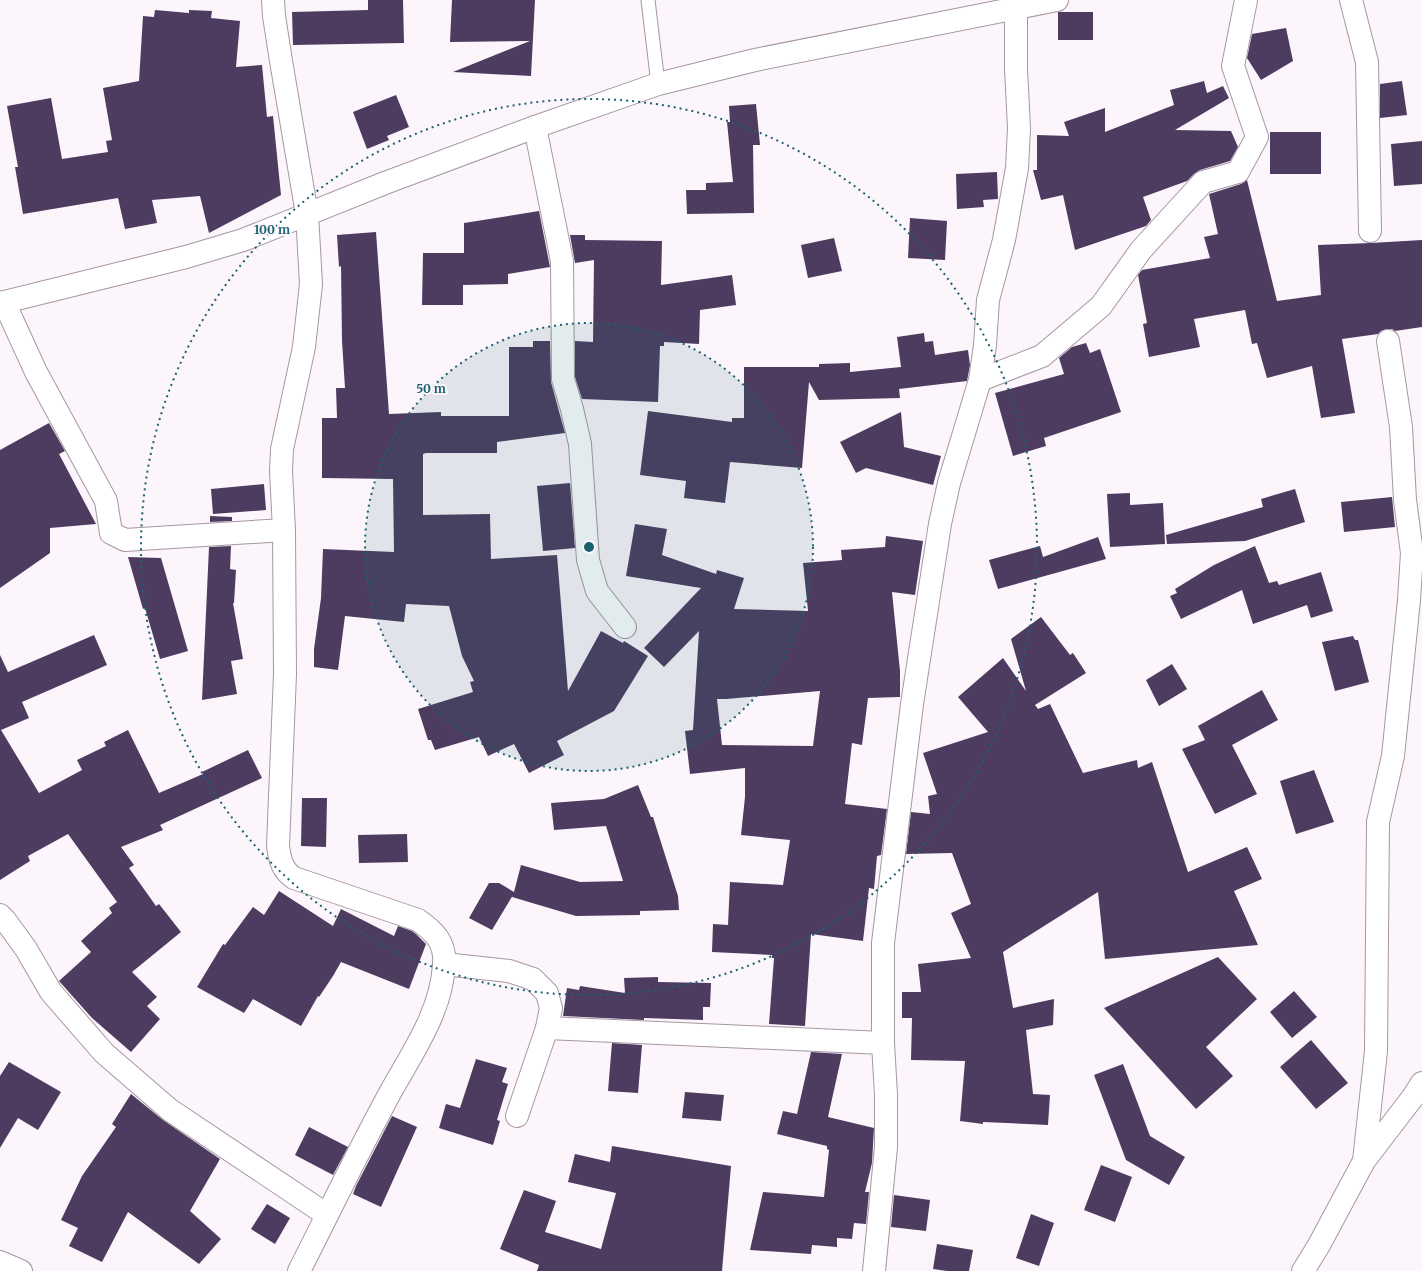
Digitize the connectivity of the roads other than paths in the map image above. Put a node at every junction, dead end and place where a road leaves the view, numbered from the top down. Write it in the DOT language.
graph roads {
  1 [pos="273,0"];
  2 [pos="648,0"];
  3 [pos="1057,0"];
  4 [pos="1246,0"];
  5 [pos="1351,0"];
  6 [pos="1015,4"];
  7 [pos="658,84"];
  8 [pos="535,127"];
  9 [pos="307,214"];
  10 [pos="1370,231"];
  11 [pos="2,303"];
  12 [pos="1388,341"];
  13 [pos="980,380"];
  14 [pos="1413,500"];
  15 [pos="284,530"];
  16 [pos="625,627"];
  17 [pos="0,915"];
  18 [pos="444,964"];
  19 [pos="547,1028"];
  20 [pos="884,1043"];
  21 [pos="1422,1084"];
  22 [pos="517,1116"];
  23 [pos="1364,1161"];
  24 [pos="327,1215"];
  25 [pos="0,1262"];
  26 [pos="21,1271"];
  27 [pos="299,1271"];
  28 [pos="874,1271"];
  29 [pos="1303,1271"];
  1 -- 9 [label="street"];
  2 -- 7 [label="lane"];
  3 -- 6 [label="street"];
  4 -- 13 [label="street"];
  5 -- 10 [label="street"];
  6 -- 7 [label="street"];
  6 -- 13 [label="street"];
  7 -- 8 [label="street"];
  8 -- 9 [label="street"];
  8 -- 16 [label="street"];
  9 -- 11 [label="street"];
  9 -- 15 [label="street"];
  11 -- 15 [label="street"];
  12 -- 14 [label="street"];
  13 -- 20 [label="street"];
  14 -- 23 [label="street"];
  15 -- 18 [label="street"];
  17 -- 24 [label="street"];
  18 -- 19 [label="street"];
  18 -- 24 [label="street"];
  19 -- 20 [label="street"];
  19 -- 22 [label="street"];
  20 -- 28 [label="street"];
  21 -- 23 [label="street"];
  23 -- 29 [label="street"];
  24 -- 27 [label="street"];
  25 -- 26 [label="street"];
}
